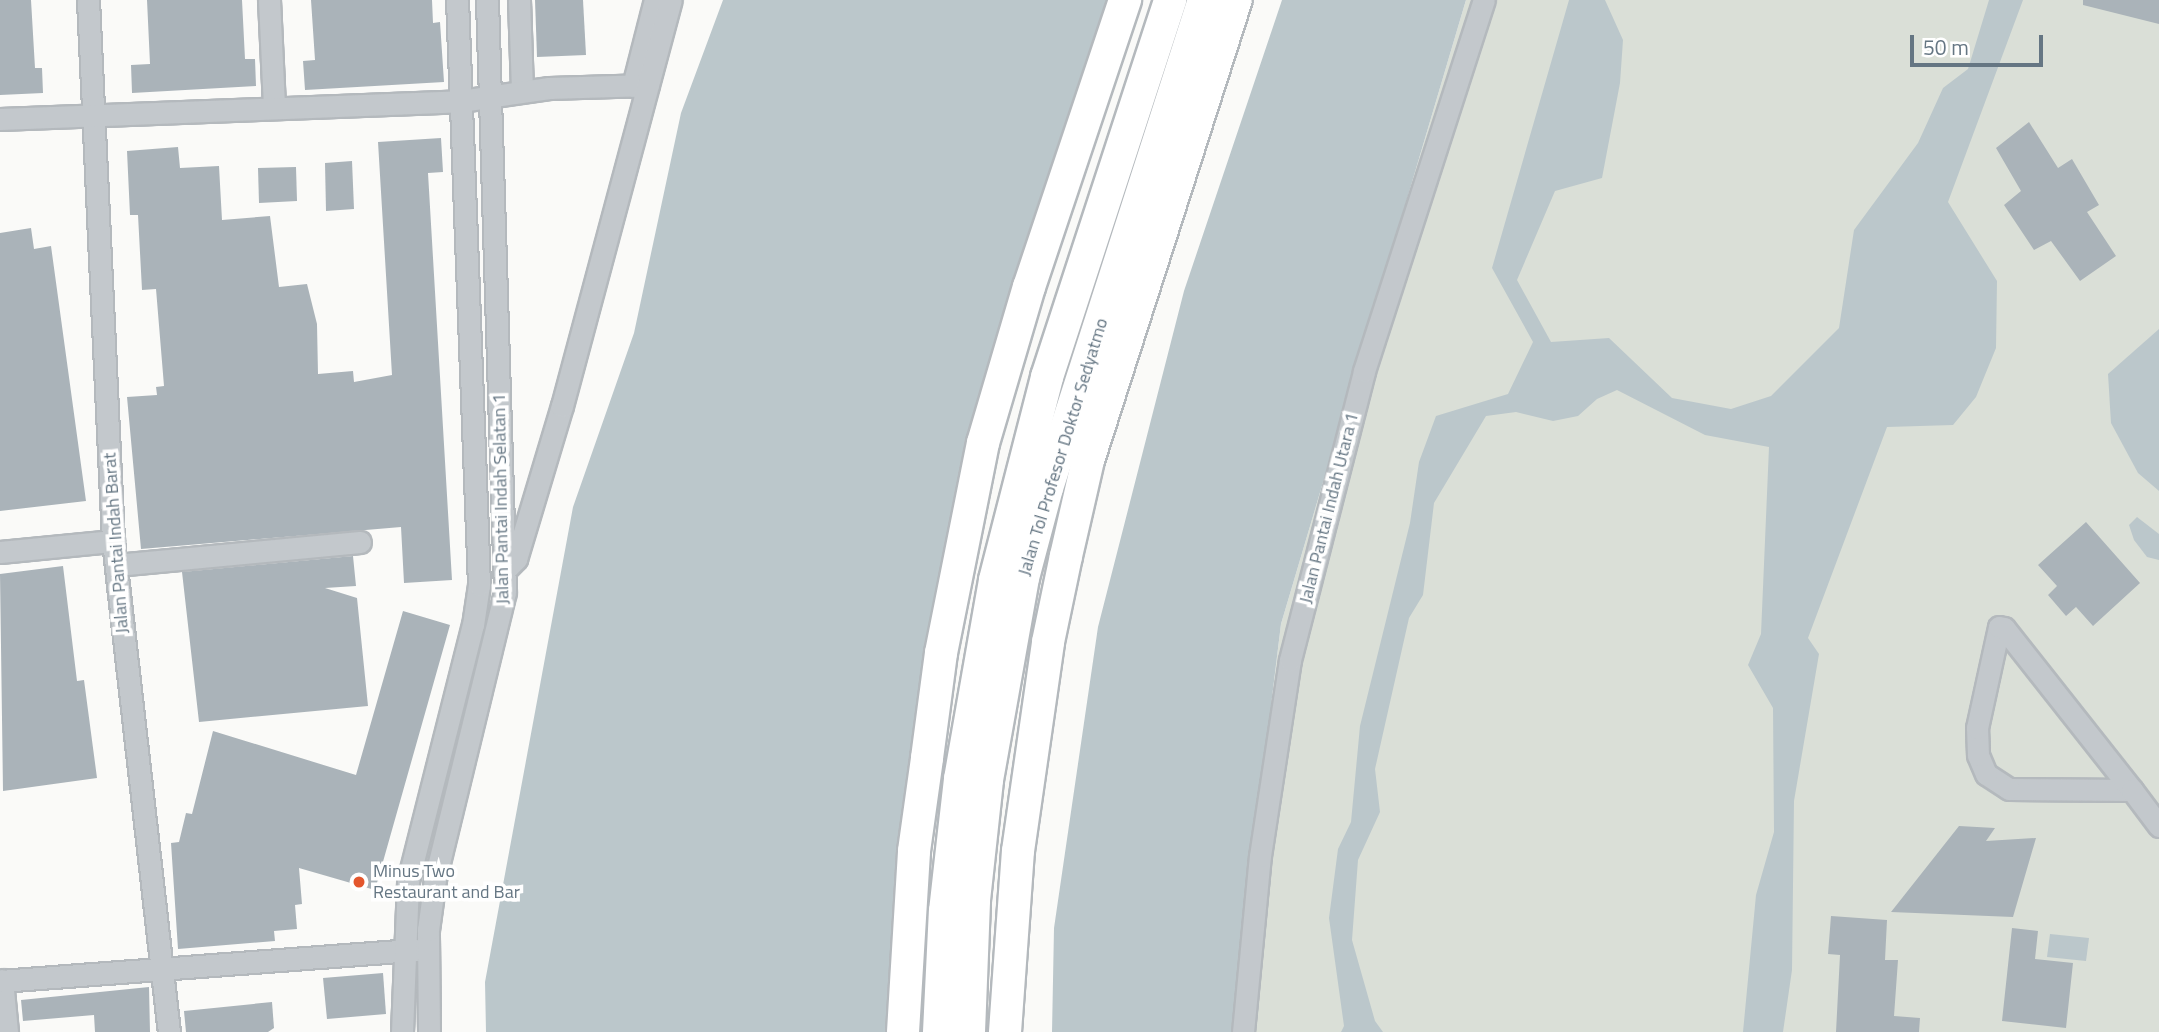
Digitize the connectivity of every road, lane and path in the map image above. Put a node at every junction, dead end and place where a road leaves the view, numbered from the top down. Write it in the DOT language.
graph roads {
  1 [pos="88,0"];
  2 [pos="269,0"];
  3 [pos="457,0"];
  4 [pos="487,0"];
  5 [pos="519,0"];
  6 [pos="655,0"];
  7 [pos="671,0"];
  8 [pos="1125,0"];
  9 [pos="1170,0"];
  10 [pos="1204,0"];
  11 [pos="1236,0"];
  12 [pos="1484,0"];
  13 [pos="640,86"];
  14 [pos="522,91"];
  15 [pos="491,94"];
  16 [pos="461,101"];
  17 [pos="274,108"];
  18 [pos="93,115"];
  19 [pos="0,119"];
  20 [pos="113,541"];
  21 [pos="360,542"];
  22 [pos="0,552"];
  23 [pos="116,565"];
  24 [pos="505,570"];
  25 [pos="2132,790"];
  26 [pos="2159,826"];
  27 [pos="403,949"];
  28 [pos="428,950"];
  29 [pos="163,969"];
  30 [pos="1,981"];
  31 [pos="7,1032"];
  32 [pos="169,1032"];
  33 [pos="402,1032"];
  34 [pos="429,1032"];
  35 [pos="903,1032"];
  36 [pos="939,1032"];
  37 [pos="969,1032"];
  38 [pos="1005,1032"];
  39 [pos="1243,1032"];
  1 -- 18 [label="street, Jalan Pantai Indah Barat"];
  2 -- 17 [label="street"];
  3 -- 16 [label="street, Jalan Pantai Indah Selatan 1"];
  4 -- 15 [label="street, Jalan Pantai Indah Selatan 1"];
  5 -- 14 [label="street"];
  6 -- 13 [label="street"];
  7 -- 13 [label="street"];
  8 -- 35 [label="highway"];
  9 -- 36 [label="highway, Jalan Tol Profesor Doktor Sedyatmo"];
  10 -- 37 [label="highway, Jalan Tol Profesor Doktor Sedyatmo"];
  11 -- 38 [label="highway, Jalan Tol Profesor Doktor Sedyatmo"];
  12 -- 39 [label="street, Jalan Pantai Indah Utara 1"];
  13 -- 14 [label="street"];
  13 -- 24 [label="street"];
  14 -- 15 [label="street"];
  15 -- 16 [label="street"];
  15 -- 24 [label="street, Jalan Pantai Indah Selatan 1"];
  16 -- 17 [label="street"];
  16 -- 27 [label="street, Jalan Pantai Indah Selatan 1"];
  17 -- 18 [label="street"];
  18 -- 19 [label="street"];
  18 -- 20 [label="street, Jalan Pantai Indah Barat"];
  20 -- 22 [label="street"];
  20 -- 23 [label="street, Jalan Pantai Indah Barat"];
  21 -- 23 [label="street"];
  23 -- 29 [label="street, Jalan Pantai Indah Barat"];
  24 -- 28 [label="street, Jalan Pantai Indah Selatan 1"];
  25 -- 25 [label="street"];
  25 -- 26 [label="street"];
  27 -- 28 [label="street"];
  27 -- 29 [label="street"];
  27 -- 33 [label="street, Jalan Pantai Indah Selatan 1"];
  28 -- 34 [label="street, Jalan Pantai Indah Selatan 1"];
  29 -- 30 [label="street"];
  29 -- 32 [label="street, Jalan Pantai Indah Barat"];
  30 -- 31 [label="street"];
}
